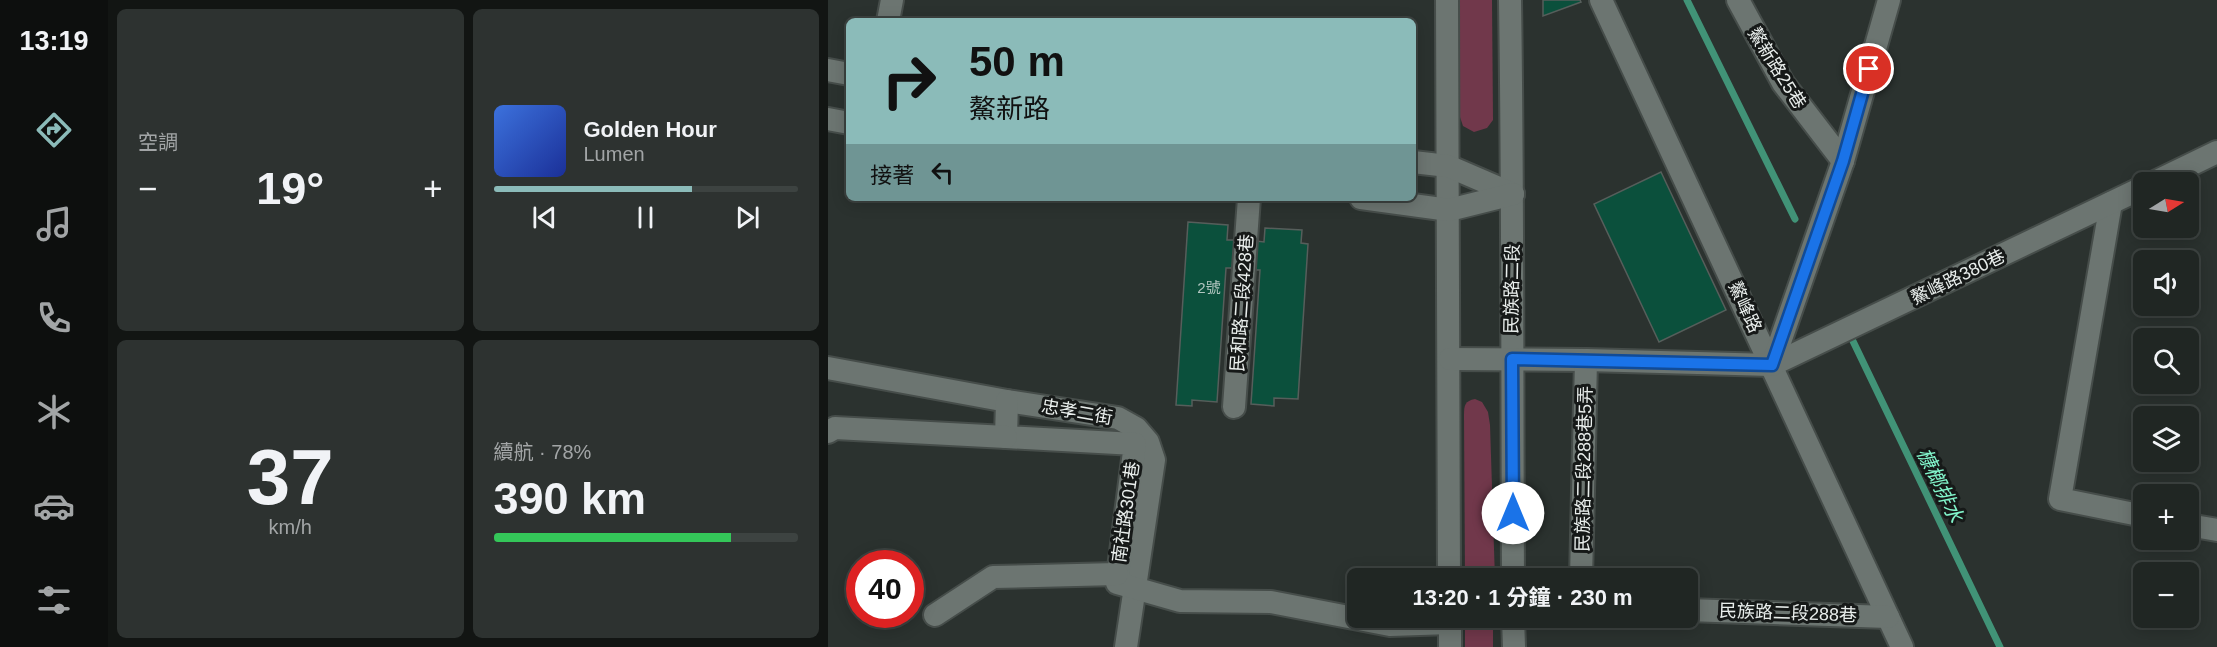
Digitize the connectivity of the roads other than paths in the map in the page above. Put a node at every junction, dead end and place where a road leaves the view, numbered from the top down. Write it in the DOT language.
graph roads {
  1 [pos="892,0"];
  2 [pos="1447,0"];
  3 [pos="1510,0"];
  4 [pos="1600,0"];
  5 [pos="1738,0"];
  6 [pos="1889,0"];
  7 [pos="889,18"];
  8 [pos="828,70"];
  9 [pos="846,73"];
  10 [pos="828,119"];
  11 [pos="846,122"];
  12 [pos="2217,152"];
  13 [pos="1843,161"];
  14 [pos="1416,162"];
  15 [pos="1448,166"];
  16 [pos="2175,172"];
  17 [pos="2133,192"];
  18 [pos="1513,194"];
  19 [pos="1249,201"];
  20 [pos="1383,201"];
  21 [pos="2111,203"];
  22 [pos="1449,210"];
  23 [pos="1450,359"];
  24 [pos="1512,359"];
  25 [pos="1586,360"];
  26 [pos="1772,365"];
  27 [pos="828,368"];
  28 [pos="1007,401"];
  29 [pos="1234,407"];
  30 [pos="828,432"];
  31 [pos="1006,437"];
  32 [pos="2133,514"];
  33 [pos="2199,527"];
  34 [pos="2217,530"];
  35 [pos="1449,568"];
  36 [pos="1513,568"];
  37 [pos="1581,568"];
  38 [pos="1126,581"];
  39 [pos="1698,610"];
  40 [pos="935,615"];
  41 [pos="1347,617"];
  42 [pos="1888,617"];
  43 [pos="1450,628"];
  44 [pos="1513,628"];
  45 [pos="1126,647"];
  46 [pos="1450,647"];
  47 [pos="1514,647"];
  48 [pos="1902,647"];
  1 -- 7 [label="street"];
  2 -- 15 [label="street"];
  3 -- 18 [label="street, 民族路二段"];
  4 -- 26 [label="street, 鰲峰路"];
  5 -- 13 [label="street, 鰲新路25巷"];
  6 -- 13 [label="street"];
  8 -- 9 [label="street"];
  10 -- 11 [label="street"];
  12 -- 16 [label="street"];
  13 -- 26 [label="street"];
  14 -- 15 [label="street"];
  15 -- 18 [label="street"];
  15 -- 22 [label="street"];
  17 -- 21 [label="street, 鰲峰路380巷"];
  18 -- 22 [label="street"];
  18 -- 24 [label="street, 民族路二段"];
  19 -- 29 [label="street, 民和路二段428巷"];
  20 -- 22 [label="street"];
  21 -- 26 [label="street, 鰲峰路380巷"];
  21 -- 32 [label="street"];
  22 -- 23 [label="street"];
  23 -- 24 [label="street"];
  23 -- 35 [label="street"];
  24 -- 25 [label="street"];
  24 -- 36 [label="street, 民族路二段"];
  25 -- 26 [label="street"];
  25 -- 37 [label="street, 民族路二段288巷5弄"];
  26 -- 42 [label="street, 鰲峰路"];
  27 -- 28 [label="street, 忠孝二街"];
  28 -- 31 [label="street"];
  28 -- 38 [label="street, 忠孝二街"];
  30 -- 31 [label="street, 南社路301巷"];
  31 -- 38 [label="street, 南社路301巷"];
  33 -- 34 [label="street"];
  38 -- 40 [label="street"];
  38 -- 41 [label="street"];
  38 -- 45 [label="street, 忠孝二街"];
  39 -- 42 [label="street, 民族路二段288巷"];
  42 -- 48 [label="street, 鰲峰路"];
  43 -- 46 [label="street"];
  44 -- 47 [label="street"];
}
